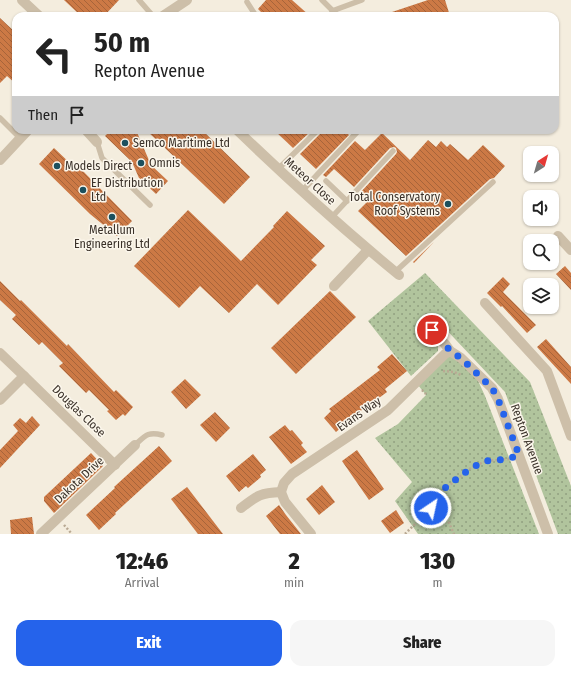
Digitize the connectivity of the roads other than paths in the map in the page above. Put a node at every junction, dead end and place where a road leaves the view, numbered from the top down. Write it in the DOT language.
graph roads {
  1 [pos="22,0"];
  2 [pos="139,0"];
  3 [pos="187,0"];
  4 [pos="322,0"];
  5 [pos="362,0"];
  6 [pos="247,1"];
  7 [pos="332,11"];
  8 [pos="35,12"];
  9 [pos="150,12"];
  10 [pos="169,12"];
  11 [pos="254,12"];
  12 [pos="0,118"];
  13 [pos="12,130"];
  14 [pos="16,134"];
  15 [pos="24,134"];
  16 [pos="90,134"];
  17 [pos="241,134"];
  18 [pos="314,134"];
  19 [pos="355,134"];
  20 [pos="20,138"];
  21 [pos="97,142"];
  22 [pos="393,151"];
  23 [pos="0,160"];
  24 [pos="278,169"];
  25 [pos="326,181"];
  26 [pos="493,182"];
  27 [pos="302,191"];
  28 [pos="347,201"];
  29 [pos="150,205"];
  30 [pos="331,218"];
  31 [pos="559,237"];
  32 [pos="368,250"];
  33 [pos="571,250"];
  34 [pos="397,274"];
  35 [pos="334,286"];
  36 [pos="485,303"];
  37 [pos="432,330"];
  38 [pos="450,351"];
  39 [pos="0,353"];
  40 [pos="24,376"];
  41 [pos="0,400"];
  42 [pos="162,435"];
  43 [pos="571,436"];
  44 [pos="135,445"];
  45 [pos="115,465"];
  46 [pos="281,492"];
  47 [pos="241,508"];
  48 [pos="41,534"];
  49 [pos="311,534"];
  50 [pos="548,534"];
  1 -- 8 [label="street"];
  2 -- 9 [label="lane"];
  3 -- 10 [label="street"];
  4 -- 7 [label="lane"];
  5 -- 7 [label="lane"];
  6 -- 11 [label="lane"];
  12 -- 13 [label="lane"];
  14 -- 20 [label="lane"];
  15 -- 20 [label="street"];
  16 -- 21 [label="street"];
  17 -- 24 [label="street, Meteor Close"];
  18 -- 24 [label="lane"];
  19 -- 27 [label="lane"];
  20 -- 23 [label="street"];
  21 -- 29 [label="lane"];
  22 -- 28 [label="lane"];
  24 -- 27 [label="street, Meteor Close"];
  25 -- 28 [label="lane"];
  26 -- 34 [label="lane"];
  27 -- 30 [label="street, Meteor Close"];
  28 -- 30 [label="lane"];
  30 -- 32 [label="street, Meteor Close"];
  31 -- 33 [label="street"];
  32 -- 34 [label="street, Meteor Close"];
  32 -- 35 [label="street"];
  36 -- 43 [label="street"];
  37 -- 38 [label="street, Repton Avenue"];
  38 -- 46 [label="street, Evans Way"];
  38 -- 50 [label="street, Repton Avenue"];
  39 -- 40 [label="street, Douglas Close"];
  40 -- 41 [label="street"];
  40 -- 45 [label="street, Douglas Close"];
  42 -- 44 [label="lane"];
  44 -- 45 [label="street, Dakota Drive"];
  45 -- 48 [label="street, Dakota Drive"];
  46 -- 47 [label="street"];
  46 -- 49 [label="street"];
}
